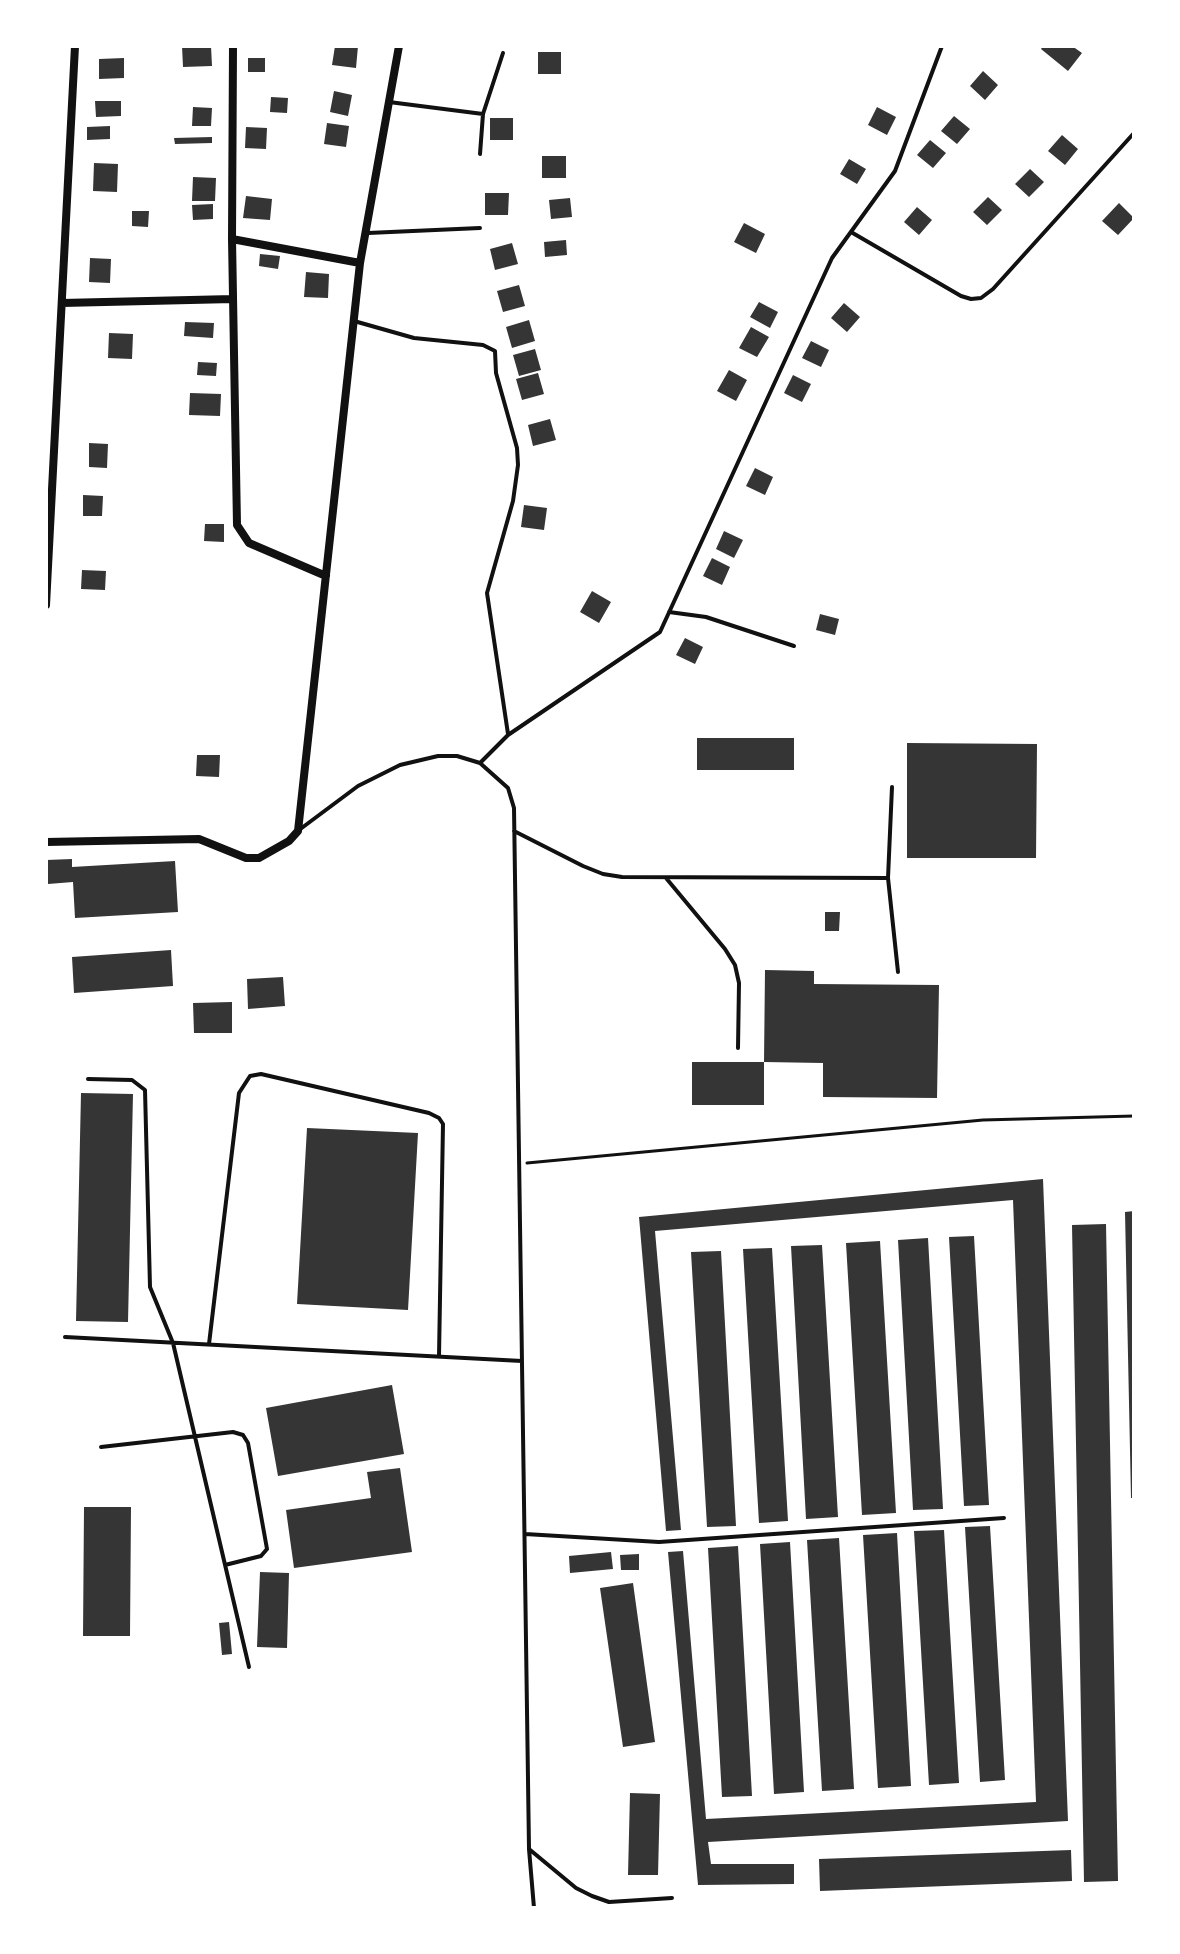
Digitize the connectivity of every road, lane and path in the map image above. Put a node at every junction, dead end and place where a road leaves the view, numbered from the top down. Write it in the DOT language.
graph roads {
  1 [pos="75,46"];
  2 [pos="233,46"];
  3 [pos="399,46"];
  4 [pos="942,46"];
  5 [pos="503,53"];
  6 [pos="389,102"];
  7 [pos="483,114"];
  8 [pos="1134,133"];
  9 [pos="480,154"];
  10 [pos="480,228"];
  11 [pos="851,232"];
  12 [pos="365,233"];
  13 [pos="232,239"];
  14 [pos="360,263"];
  15 [pos="233,299"];
  16 [pos="62,303"];
  17 [pos="354,321"];
  18 [pos="326,576"];
  19 [pos="46,605"];
  20 [pos="669,612"];
  21 [pos="794,646"];
  22 [pos="508,735"];
  23 [pos="480,763"];
  24 [pos="892,787"];
  25 [pos="298,831"];
  26 [pos="514,831"];
  27 [pos="46,842"];
  28 [pos="666,878"];
  29 [pos="888,878"];
  30 [pos="898,972"];
  31 [pos="738,1048"];
  32 [pos="88,1079"];
  33 [pos="1134,1116"];
  34 [pos="519,1163"];
  35 [pos="65,1337"];
  36 [pos="173,1343"];
  37 [pos="209,1344"];
  38 [pos="439,1356"];
  39 [pos="522,1361"];
  40 [pos="195,1437"];
  41 [pos="101,1447"];
  42 [pos="1004,1518"];
  43 [pos="525,1534"];
  44 [pos="225,1565"];
  45 [pos="249,1667"];
  46 [pos="529,1849"];
  47 [pos="672,1898"];
  48 [pos="534,1908"];
  1 -- 16 [label="street"];
  2 -- 13 [label="street"];
  3 -- 6 [label="street"];
  4 -- 11 [label="lane"];
  5 -- 7 [label="lane"];
  6 -- 7 [label="lane"];
  6 -- 12 [label="street"];
  7 -- 9 [label="lane"];
  8 -- 11 [label="lane"];
  10 -- 12 [label="lane"];
  11 -- 20 [label="lane"];
  12 -- 14 [label="street"];
  13 -- 14 [label="street"];
  13 -- 15 [label="street"];
  14 -- 17 [label="street"];
  15 -- 16 [label="street"];
  15 -- 18 [label="street"];
  16 -- 19 [label="street"];
  17 -- 18 [label="street"];
  17 -- 22 [label="lane"];
  18 -- 25 [label="street"];
  20 -- 21 [label="lane"];
  20 -- 22 [label="lane"];
  22 -- 23 [label="lane"];
  23 -- 25 [label="lane"];
  23 -- 26 [label="lane"];
  24 -- 29 [label="lane"];
  25 -- 27 [label="street"];
  26 -- 28 [label="lane"];
  26 -- 34 [label="lane"];
  28 -- 29 [label="lane"];
  28 -- 31 [label="lane"];
  29 -- 30 [label="lane"];
  32 -- 36 [label="lane"];
  33 -- 34 [label="path"];
  34 -- 39 [label="lane"];
  35 -- 36 [label="lane"];
  36 -- 37 [label="lane"];
  36 -- 40 [label="lane"];
  37 -- 38 [label="lane"];
  37 -- 38 [label="lane"];
  38 -- 39 [label="lane"];
  39 -- 43 [label="lane"];
  40 -- 41 [label="lane"];
  40 -- 44 [label="lane"];
  40 -- 44 [label="lane"];
  42 -- 43 [label="lane"];
  43 -- 46 [label="lane"];
  44 -- 45 [label="lane"];
  46 -- 47 [label="lane"];
  46 -- 48 [label="lane"];
}
